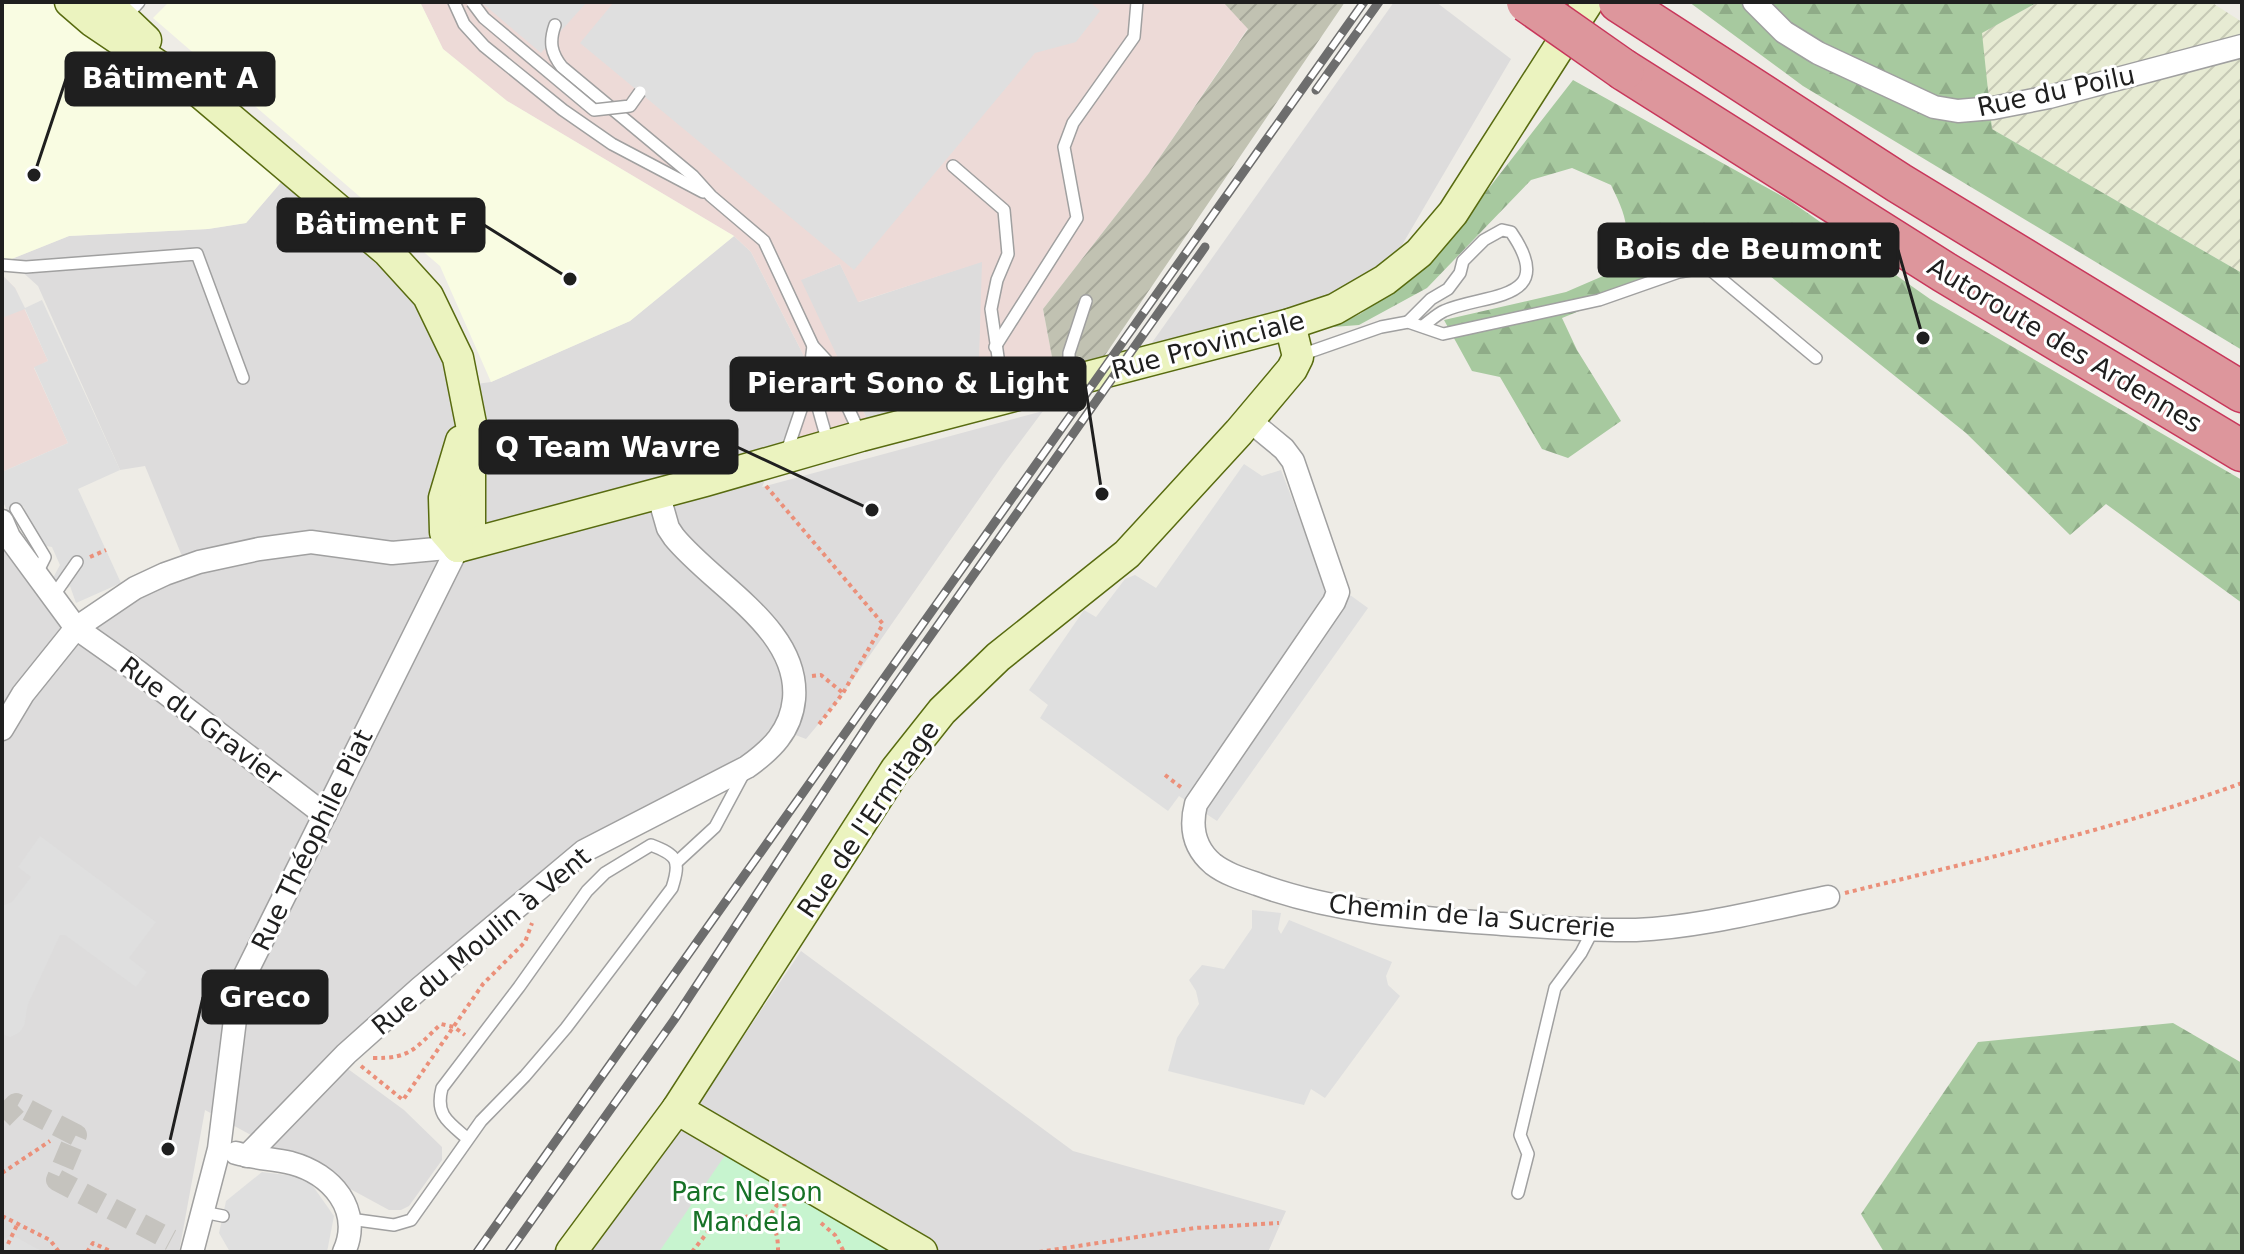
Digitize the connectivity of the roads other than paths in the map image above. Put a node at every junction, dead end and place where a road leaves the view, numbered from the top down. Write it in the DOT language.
graph roads {
  1 [pos="72,2"];
  2 [pos="454,2"];
  3 [pos="472,2"];
  4 [pos="1137,2"];
  5 [pos="1527,2"];
  6 [pos="1588,2"];
  7 [pos="1754,2"];
  8 [pos="121,6"];
  9 [pos="1633,11"];
  10 [pos="555,25"];
  11 [pos="2242,46"];
  12 [pos="183,78"];
  13 [pos="640,92"];
  14 [pos="953,166"];
  15 [pos="711,196"];
  16 [pos="2,265"];
  17 [pos="1086,301"];
  18 [pos="1408,322"];
  19 [pos="1290,324"];
  20 [pos="1423,326"];
  21 [pos="813,346"];
  22 [pos="995,347"];
  23 [pos="1298,357"];
  24 [pos="1816,358"];
  25 [pos="812,376"];
  26 [pos="243,378"];
  27 [pos="1069,383"];
  28 [pos="2242,392"];
  29 [pos="1004,399"];
  30 [pos="1249,420"];
  31 [pos="861,436"];
  32 [pos="829,445"];
  33 [pos="2242,451"];
  34 [pos="770,462"];
  35 [pos="658,493"];
  36 [pos="9,515"];
  37 [pos="458,547"];
  38 [pos="77,562"];
  39 [pos="54,595"];
  40 [pos="76,628"];
  41 [pos="2,729"];
  42 [pos="747,767"];
  43 [pos="325,815"];
  44 [pos="677,862"];
  45 [pos="1828,897"];
  46 [pos="1593,930"];
  47 [pos="677,1109"];
  48 [pos="468,1139"];
  49 [pos="219,1149"];
  50 [pos="247,1156"];
  51 [pos="1518,1193"];
  52 [pos="350,1219"];
  53 [pos="194,1251"];
  54 [pos="344,1252"];
  55 [pos="571,1252"];
  56 [pos="922,1252"];
  1 -- 8 [label="lane"];
  1 -- 12 [label="street"];
  2 -- 15 [label="lane"];
  3 -- 13 [label="lane, bridge"];
  4 -- 22 [label="lane"];
  5 -- 33 [label="highway, Autoroute des Ardennes, bridge"];
  6 -- 19 [label="street, Rue Provinciale"];
  7 -- 11 [label="street, Rue du Poilu"];
  8 -- 12 [label="street"];
  9 -- 28 [label="highway, Autoroute des Ardennes"];
  10 -- 15 [label="lane"];
  12 -- 37 [label="street"];
  14 -- 22 [label="lane"];
  15 -- 21 [label="lane"];
  16 -- 26 [label="lane"];
  17 -- 27 [label="lane"];
  18 -- 20 [label="lane"];
  18 -- 20 [label="lane"];
  18 -- 23 [label="lane"];
  19 -- 23 [label="street"];
  19 -- 27 [label="street, Rue Provinciale"];
  20 -- 24 [label="lane"];
  21 -- 25 [label="lane"];
  21 -- 31 [label="lane"];
  22 -- 29 [label="lane"];
  23 -- 30 [label="street, Rue de l'Ermitage"];
  25 -- 32 [label="lane"];
  25 -- 34 [label="lane"];
  27 -- 29 [label="street, Rue Provinciale"];
  29 -- 31 [label="street, Rue Provinciale"];
  30 -- 46 [label="street, Chemin de la Sucrerie"];
  30 -- 47 [label="street, Rue de l'Ermitage"];
  31 -- 32 [label="street, Rue Provinciale"];
  32 -- 34 [label="street, Rue Provinciale"];
  34 -- 35 [label="street, Rue Provinciale"];
  35 -- 37 [label="street, Rue Provinciale"];
  35 -- 42 [label="street"];
  36 -- 39 [label="street"];
  37 -- 40 [label="street"];
  37 -- 43 [label="street, Rue Théophile Piat"];
  38 -- 39 [label="lane"];
  39 -- 40 [label="street"];
  40 -- 41 [label="street"];
  40 -- 43 [label="street, Rue du Gravier"];
  42 -- 44 [label="lane"];
  42 -- 50 [label="street, Rue du Moulin à Vent"];
  43 -- 49 [label="street, Rue Théophile Piat"];
  44 -- 48 [label="lane"];
  44 -- 48 [label="lane"];
  45 -- 46 [label="street, Chemin de la Sucrerie"];
  46 -- 51 [label="lane"];
  47 -- 55 [label="street, Rue de l'Ermitage"];
  47 -- 56 [label="street"];
  48 -- 52 [label="lane"];
  49 -- 50 [label="street"];
  49 -- 53 [label="street, Rue Théophile Piat"];
  50 -- 52 [label="street"];
  52 -- 54 [label="street"];
}
